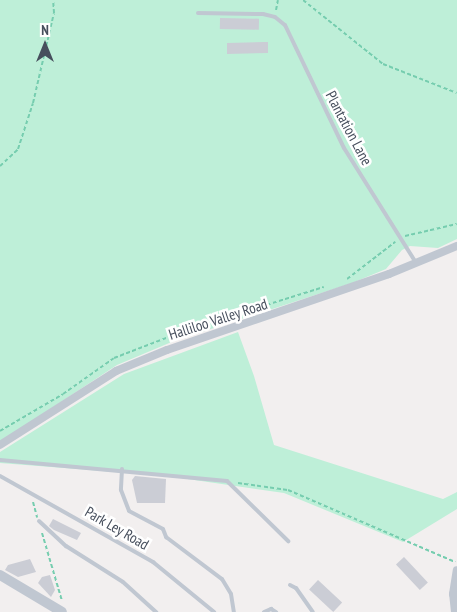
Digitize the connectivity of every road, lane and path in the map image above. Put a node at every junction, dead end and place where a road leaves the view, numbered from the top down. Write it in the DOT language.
graph roads {
  1 [pos="53,0"];
  2 [pos="278,0"];
  3 [pos="303,0"];
  4 [pos="198,13"];
  5 [pos="275,17"];
  6 [pos="457,92"];
  7 [pos="0,166"];
  8 [pos="457,224"];
  9 [pos="401,237"];
  10 [pos="457,246"];
  11 [pos="416,264"];
  12 [pos="0,446"];
  13 [pos="0,460"];
  14 [pos="122,470"];
  15 [pos="0,476"];
  16 [pos="228,481"];
  17 [pos="31,495"];
  18 [pos="39,521"];
  19 [pos="288,541"];
  20 [pos="457,563"];
  21 [pos="457,570"];
  22 [pos="0,575"];
  23 [pos="290,585"];
  24 [pos="63,611"];
  25 [pos="156,612"];
  26 [pos="214,612"];
  27 [pos="234,612"];
  28 [pos="264,612"];
  29 [pos="276,612"];
  30 [pos="313,612"];
  31 [pos="455,612"];
  1 -- 7 [label="path"];
  2 -- 5 [label="path"];
  3 -- 6 [label="path"];
  4 -- 5 [label="lane"];
  5 -- 9 [label="lane, Plantation Lane"];
  8 -- 9 [label="path"];
  9 -- 11 [label="lane, Plantation Lane"];
  10 -- 11 [label="street, Halliloo Valley Road"];
  11 -- 12 [label="street, Halliloo Valley Road"];
  13 -- 14 [label="lane"];
  14 -- 16 [label="lane"];
  14 -- 27 [label="lane"];
  15 -- 17 [label="lane, Park Ley Road"];
  16 -- 19 [label="lane"];
  16 -- 20 [label="path"];
  17 -- 18 [label="path"];
  17 -- 26 [label="lane, Park Ley Road"];
  18 -- 24 [label="path"];
  18 -- 25 [label="lane"];
  21 -- 31 [label="street"];
  22 -- 24 [label="street"];
  23 -- 30 [label="lane"];
  28 -- 29 [label="lane"];
}
